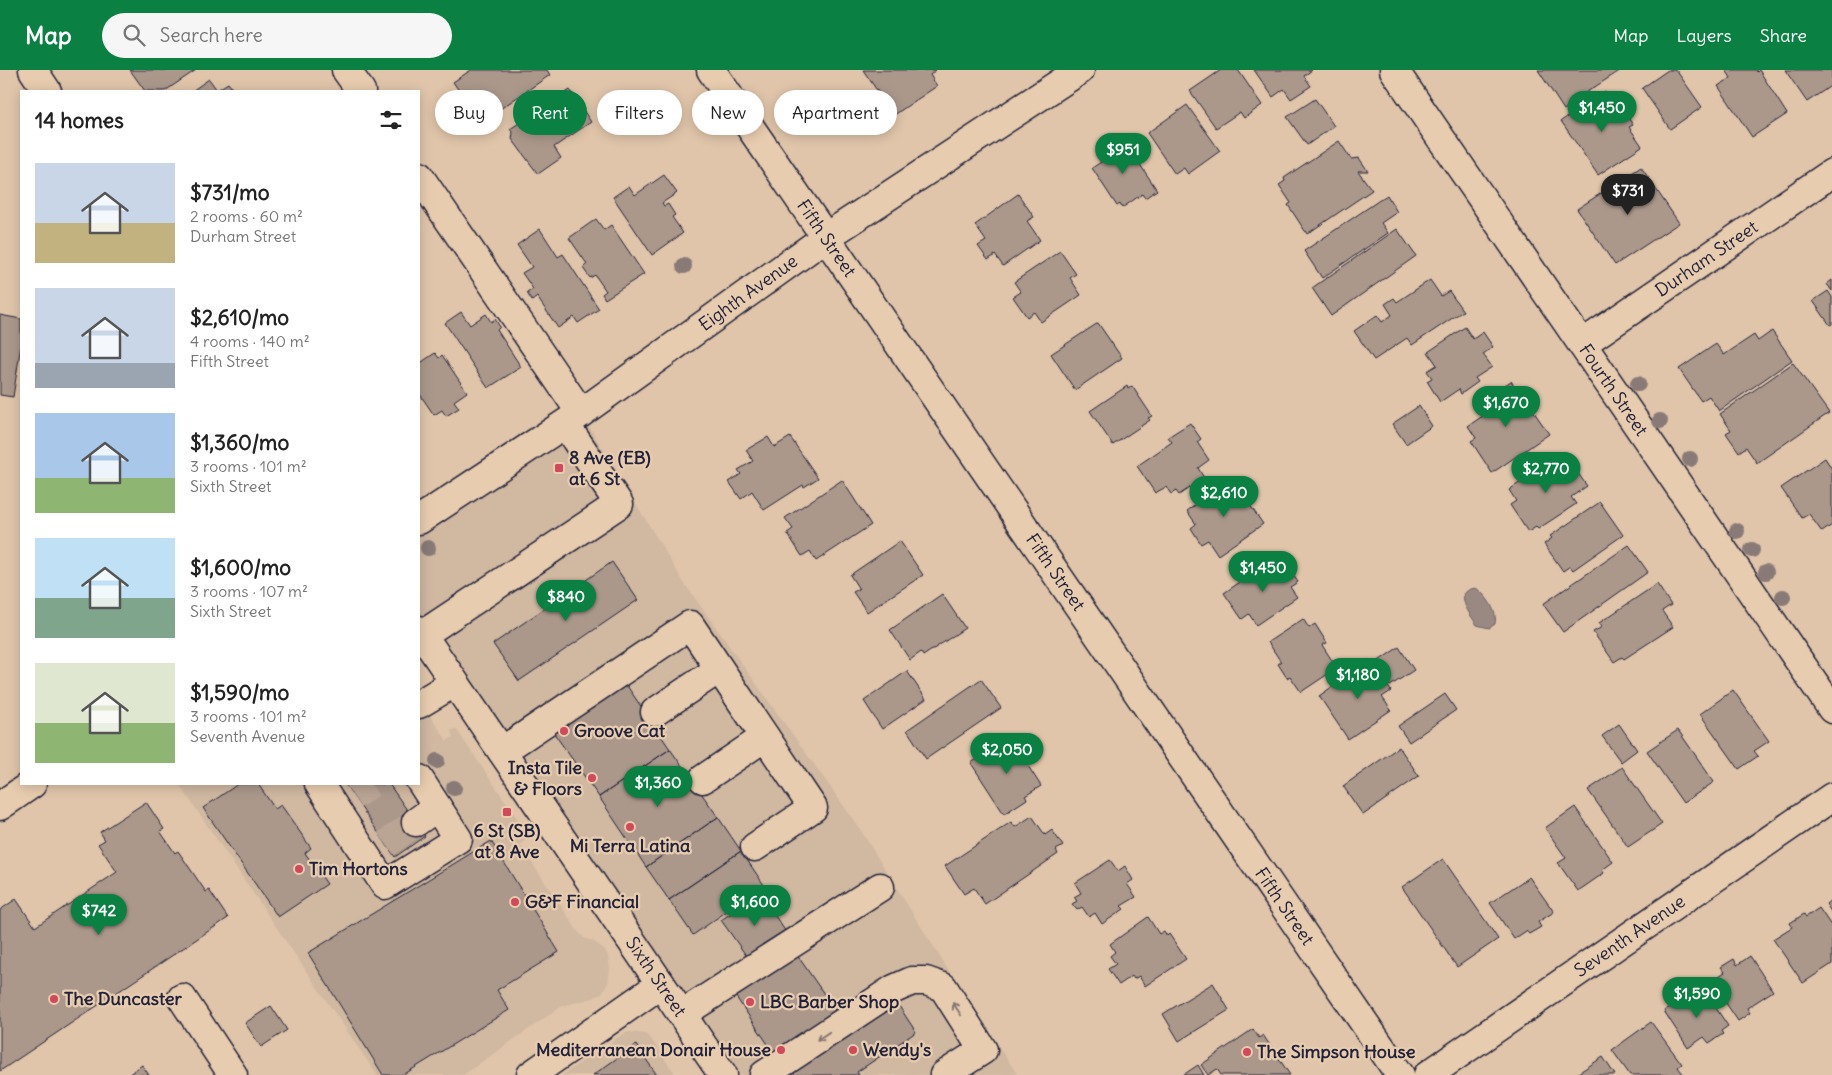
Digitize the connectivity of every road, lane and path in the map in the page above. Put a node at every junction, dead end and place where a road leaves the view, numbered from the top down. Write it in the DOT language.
graph roads {
  1 [pos="33,70"];
  2 [pos="346,70"];
  3 [pos="711,70"];
  4 [pos="1080,70"];
  5 [pos="1394,70"];
  6 [pos="47,90"];
  7 [pos="360,90"];
  8 [pos="1832,172"];
  9 [pos="420,178"];
  10 [pos="826,237"];
  11 [pos="1582,344"];
  12 [pos="573,418"];
  13 [pos="420,519"];
  14 [pos="420,633"];
  15 [pos="719,669"];
  16 [pos="454,683"];
  17 [pos="420,703"];
  18 [pos="1832,709"];
  19 [pos="655,712"];
  20 [pos="765,737"];
  21 [pos="502,752"];
  22 [pos="703,779"];
  23 [pos="420,784"];
  24 [pos="31,785"];
  25 [pos="320,785"];
  26 [pos="1832,797"];
  27 [pos="0,806"];
  28 [pos="755,848"];
  29 [pos="880,887"];
  30 [pos="661,984"];
  31 [pos="182,998"];
  32 [pos="682,1014"];
  33 [pos="233,1075"];
  34 [pos="531,1075"];
  35 [pos="723,1075"];
  36 [pos="764,1075"];
  37 [pos="944,1075"];
  38 [pos="1400,1075"];
  39 [pos="1428,1075"];
  1 -- 6 [label="street"];
  2 -- 7 [label="street"];
  3 -- 10 [label="street, Fifth Street"];
  4 -- 10 [label="street, Eighth Avenue"];
  5 -- 11 [label="street, Fourth Street"];
  8 -- 11 [label="street, Durham Street"];
  9 -- 12 [label="street"];
  10 -- 12 [label="street, Eighth Avenue"];
  10 -- 38 [label="street, Fifth Street"];
  11 -- 18 [label="street, Fourth Street"];
  12 -- 13 [label="street, Eighth Avenue"];
  12 -- 14 [label="street"];
  14 -- 16 [label="street, Sixth Street"];
  15 -- 19 [label="street"];
  15 -- 20 [label="street"];
  15 -- 21 [label="street"];
  16 -- 17 [label="street"];
  16 -- 21 [label="street, Sixth Street"];
  20 -- 22 [label="street"];
  20 -- 28 [label="street"];
  21 -- 30 [label="street, Sixth Street"];
  23 -- 25 [label="street"];
  24 -- 27 [label="street"];
  26 -- 39 [label="street, Seventh Avenue"];
  29 -- 32 [label="street"];
  30 -- 32 [label="street, Sixth Street"];
  30 -- 34 [label="street"];
  31 -- 33 [label="street"];
  32 -- 35 [label="street, Sixth Street"];
  37 -- 36 [label="street, one-way"];
}
